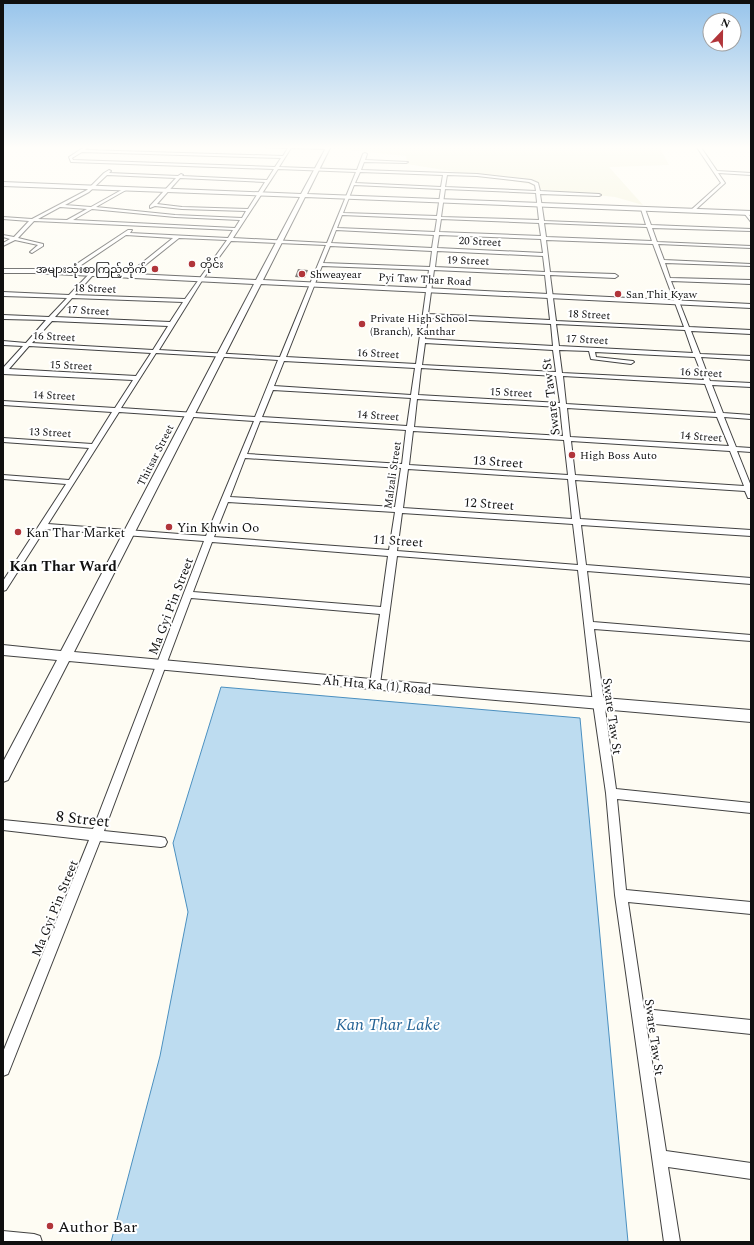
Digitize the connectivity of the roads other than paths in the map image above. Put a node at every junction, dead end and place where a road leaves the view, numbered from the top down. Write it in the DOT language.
graph roads {
  1 [pos="63,204"];
  2 [pos="98,204"];
  3 [pos="253,204"];
  4 [pos="299,204"];
  5 [pos="345,204"];
  6 [pos="441,204"];
  7 [pos="518,204"];
  8 [pos="700,204"];
  9 [pos="155,205"];
  10 [pos="541,205"];
  11 [pos="59,206"];
  12 [pos="91,208"];
  13 [pos="643,209"];
  14 [pos="249,210"];
  15 [pos="693,211"];
  16 [pos="142,213"];
  17 [pos="749,213"];
  18 [pos="341,214"];
  19 [pos="439,218"];
  20 [pos="4,219"];
  21 [pos="243,219"];
  22 [pos="33,220"];
  23 [pos="69,221"];
  24 [pos="751,221"];
  25 [pos="543,222"];
  26 [pos="140,225"];
  27 [pos="649,227"];
  28 [pos="237,229"];
  29 [pos="335,229"];
  30 [pos="751,230"];
  31 [pos="126,234"];
  32 [pos="436,234"];
  33 [pos="3,236"];
  34 [pos="177,237"];
  35 [pos="15,238"];
  36 [pos="544,238"];
  37 [pos="230,239"];
  38 [pos="279,242"];
  39 [pos="655,243"];
  40 [pos="329,244"];
  41 [pos="3,245"];
  42 [pos="751,246"];
  43 [pos="434,249"];
  44 [pos="32,252"];
  45 [pos="546,255"];
  46 [pos="661,261"];
  47 [pos="321,264"];
  48 [pos="751,265"];
  49 [pos="432,268"];
  50 [pos="3,271"];
  51 [pos="66,273"];
  52 [pos="91,274"];
  53 [pos="548,274"];
  54 [pos="129,276"];
  55 [pos="615,276"];
  56 [pos="201,279"];
  57 [pos="668,279"];
  58 [pos="258,282"];
  59 [pos="751,282"];
  60 [pos="312,285"];
  61 [pos="429,290"];
  62 [pos="3,294"];
  63 [pos="551,296"];
  64 [pos="71,297"];
  65 [pos="187,301"];
  66 [pos="678,302"];
  67 [pos="751,306"];
  68 [pos="425,316"];
  69 [pos="3,317"];
  70 [pos="51,319"];
  71 [pos="554,323"];
  72 [pos="172,324"];
  73 [pos="687,329"];
  74 [pos="751,332"];
  75 [pos="422,341"];
  76 [pos="3,343"];
  77 [pos="28,344"];
  78 [pos="557,348"];
  79 [pos="592,350"];
  80 [pos="155,351"];
  81 [pos="221,355"];
  82 [pos="698,355"];
  83 [pos="283,358"];
  84 [pos="751,358"];
  85 [pos="631,362"];
  86 [pos="418,365"];
  87 [pos="596,367"];
  88 [pos="3,371"];
  89 [pos="559,374"];
  90 [pos="138,378"];
  91 [pos="708,383"];
  92 [pos="751,385"];
  93 [pos="270,388"];
  94 [pos="414,396"];
  95 [pos="3,403"];
  96 [pos="564,405"];
  97 [pos="119,410"];
  98 [pos="190,414"];
  99 [pos="719,415"];
  100 [pos="751,417"];
  101 [pos="258,418"];
  102 [pos="410,429"];
  103 [pos="567,438"];
  104 [pos="3,440"];
  105 [pos="95,446"];
  106 [pos="732,449"];
  107 [pos="751,450"];
  108 [pos="243,456"];
  109 [pos="404,467"];
  110 [pos="3,477"];
  111 [pos="572,477"];
  112 [pos="71,482"];
  113 [pos="749,489"];
  114 [pos="751,496"];
  115 [pos="226,499"];
  116 [pos="399,510"];
  117 [pos="577,521"];
  118 [pos="43,526"];
  119 [pos="129,533"];
  120 [pos="751,533"];
  121 [pos="210,539"];
  122 [pos="393,553"];
  123 [pos="582,568"];
  124 [pos="751,581"];
  125 [pos="3,588"];
  126 [pos="188,595"];
  127 [pos="385,611"];
  128 [pos="589,625"];
  129 [pos="751,638"];
  130 [pos="3,650"];
  131 [pos="65,655"];
  132 [pos="161,664"];
  133 [pos="376,684"];
  134 [pos="598,703"];
  135 [pos="751,716"];
  136 [pos="3,776"];
  137 [pos="611,793"];
  138 [pos="751,808"];
  139 [pos="3,825"];
  140 [pos="97,835"];
  141 [pos="161,842"];
  142 [pos="621,895"];
  143 [pos="751,908"];
  144 [pos="639,1015"];
  145 [pos="751,1027"];
  146 [pos="3,1069"];
  147 [pos="660,1158"];
  148 [pos="751,1171"];
  149 [pos="3,1239"];
  150 [pos="34,1242"];
  151 [pos="672,1242"];
  1 -- 11 [label="street"];
  2 -- 12 [label="street"];
  3 -- 14 [label="street"];
  4 -- 38 [label="street, Thitsar Street"];
  5 -- 18 [label="street, Ma Gyi Pin Street"];
  6 -- 19 [label="street, Malzali Street"];
  7 -- 10 [label="street"];
  8 -- 15 [label="street"];
  9 -- 14 [label="street"];
  9 -- 16 [label="street"];
  10 -- 13 [label="street"];
  10 -- 25 [label="street, Sware Taw St"];
  11 -- 12 [label="street"];
  11 -- 22 [label="street"];
  12 -- 16 [label="street"];
  12 -- 23 [label="street"];
  13 -- 15 [label="street"];
  13 -- 27 [label="street"];
  14 -- 21 [label="street"];
  15 -- 17 [label="street"];
  16 -- 21 [label="street"];
  17 -- 24 [label="street"];
  18 -- 19 [label="street"];
  18 -- 29 [label="street, Ma Gyi Pin Street"];
  19 -- 25 [label="street"];
  19 -- 32 [label="street, Malzali Street"];
  20 -- 22 [label="street"];
  21 -- 28 [label="street"];
  22 -- 23 [label="street"];
  22 -- 35 [label="street"];
  23 -- 26 [label="street"];
  25 -- 27 [label="street"];
  25 -- 36 [label="street, Sware Taw St"];
  26 -- 28 [label="street"];
  26 -- 31 [label="street"];
  27 -- 30 [label="street"];
  27 -- 39 [label="street"];
  28 -- 37 [label="street"];
  29 -- 32 [label="street"];
  29 -- 40 [label="street, Ma Gyi Pin Street"];
  31 -- 34 [label="street, 20 Street"];
  31 -- 51 [label="street"];
  32 -- 36 [label="street"];
  32 -- 43 [label="street, Malzali Street"];
  33 -- 35 [label="street"];
  34 -- 37 [label="street, 20 Street"];
  34 -- 54 [label="street"];
  35 -- 41 [label="street"];
  35 -- 44 [label="street"];
  36 -- 39 [label="street"];
  36 -- 45 [label="street, Sware Taw St"];
  37 -- 38 [label="street, 20 Street"];
  37 -- 56 [label="street"];
  38 -- 40 [label="street, 20 Street"];
  38 -- 58 [label="street, Thitsar Street"];
  39 -- 42 [label="street"];
  39 -- 46 [label="street"];
  40 -- 43 [label="street, 20 Street"];
  40 -- 47 [label="street, Ma Gyi Pin Street"];
  43 -- 45 [label="street, 20 Street"];
  43 -- 49 [label="street, Malzali Street"];
  45 -- 53 [label="street, Sware Taw St"];
  46 -- 48 [label="street"];
  46 -- 57 [label="street"];
  47 -- 49 [label="street, 19 Street"];
  47 -- 60 [label="street, Ma Gyi Pin Street"];
  49 -- 53 [label="street, 19 Street"];
  49 -- 61 [label="street, Malzali Street"];
  50 -- 51 [label="street, Pyi Taw Thar Road"];
  51 -- 52 [label="street, Pyi Taw Thar Road"];
  52 -- 54 [label="street, Pyi Taw Thar Road"];
  52 -- 64 [label="street"];
  53 -- 55 [label="street, 19 Street"];
  53 -- 63 [label="street, Sware Taw St"];
  54 -- 56 [label="street, Pyi Taw Thar Road"];
  56 -- 58 [label="street, Pyi Taw Thar Road"];
  56 -- 65 [label="street"];
  57 -- 59 [label="street"];
  57 -- 66 [label="street"];
  58 -- 60 [label="street, Pyi Taw Thar Road"];
  58 -- 81 [label="street, Thitsar Street"];
  60 -- 61 [label="street, Pyi Taw Thar Road"];
  60 -- 83 [label="street, Ma Gyi Pin Street"];
  61 -- 63 [label="street, Pyi Taw Thar Road"];
  61 -- 68 [label="street, Malzali Street"];
  62 -- 64 [label="street, 18 Street"];
  63 -- 66 [label="street, Pyi Taw Thar Road"];
  63 -- 71 [label="street, Sware Taw St"];
  64 -- 65 [label="street, 18 Street"];
  64 -- 70 [label="street"];
  65 -- 72 [label="street"];
  66 -- 67 [label="street, Pyi Taw Thar Road"];
  66 -- 73 [label="street"];
  68 -- 71 [label="street, 18 Street"];
  68 -- 75 [label="street, Malzali Street"];
  69 -- 70 [label="street, 17 Street"];
  70 -- 72 [label="street, 17 Street"];
  70 -- 77 [label="street"];
  71 -- 73 [label="street, 18 Street"];
  71 -- 78 [label="street, Sware Taw St"];
  72 -- 80 [label="street"];
  73 -- 74 [label="street, 18 Street"];
  73 -- 82 [label="street"];
  75 -- 78 [label="street, 17 Street"];
  75 -- 86 [label="street, Malzali Street"];
  76 -- 77 [label="street, 16 Street"];
  77 -- 80 [label="street, 16 Street"];
  77 -- 88 [label="street"];
  78 -- 79 [label="street, 17 Street"];
  78 -- 89 [label="street, Sware Taw St"];
  79 -- 82 [label="street, 17 Street"];
  79 -- 87 [label="street"];
  80 -- 81 [label="street, 16 Street"];
  80 -- 90 [label="street"];
  81 -- 83 [label="street, 16 Street"];
  81 -- 98 [label="street, Thitsar Street"];
  82 -- 84 [label="street, 17 Street"];
  82 -- 91 [label="street"];
  83 -- 86 [label="street, 16 Street"];
  83 -- 93 [label="street, Ma Gyi Pin Street"];
  85 -- 87 [label="street"];
  86 -- 89 [label="street, 16 Street"];
  86 -- 94 [label="street, Malzali Street"];
  87 -- 89 [label="street, 16 Street"];
  87 -- 91 [label="street, 16 Street"];
  88 -- 90 [label="street, 15 Street"];
  89 -- 96 [label="street, Sware Taw St"];
  90 -- 97 [label="street"];
  91 -- 92 [label="street, 16 Street"];
  91 -- 99 [label="street"];
  93 -- 94 [label="street, 15 Street"];
  93 -- 101 [label="street, Ma Gyi Pin Street"];
  94 -- 96 [label="street, 15 Street"];
  94 -- 102 [label="street, Malzali Street"];
  95 -- 97 [label="street, 14 Street"];
  96 -- 99 [label="street, 15 Street"];
  96 -- 103 [label="street, Sware Taw St"];
  97 -- 98 [label="street, 14 Street"];
  97 -- 105 [label="street"];
  98 -- 101 [label="street, 14 Street"];
  98 -- 119 [label="street, Thitsar Street"];
  99 -- 100 [label="street, 15 Street"];
  99 -- 106 [label="street"];
  101 -- 102 [label="street, 14 Street"];
  101 -- 108 [label="street, Ma Gyi Pin Street"];
  102 -- 103 [label="street, 14 Street"];
  102 -- 109 [label="street, Malzali Street"];
  103 -- 106 [label="street, 14 Street"];
  103 -- 111 [label="street, Sware Taw St"];
  104 -- 105 [label="street, 13 Street"];
  105 -- 112 [label="street"];
  106 -- 107 [label="street, 14 Street"];
  106 -- 113 [label="street"];
  108 -- 109 [label="street, 13 Street"];
  108 -- 115 [label="street, Ma Gyi Pin Street"];
  109 -- 111 [label="street, 13 Street"];
  109 -- 116 [label="street, Malzali Street"];
  110 -- 112 [label="street"];
  111 -- 113 [label="street, 13 Street"];
  111 -- 117 [label="street, Sware Taw St"];
  112 -- 118 [label="street"];
  113 -- 114 [label="street"];
  115 -- 116 [label="street, 12 Street"];
  115 -- 121 [label="street, Ma Gyi Pin Street"];
  116 -- 117 [label="street, 12 Street"];
  116 -- 122 [label="street, Malzali Street"];
  117 -- 120 [label="street, 12 Street"];
  117 -- 123 [label="street, Sware Taw St"];
  118 -- 119 [label="street, 11 Street"];
  118 -- 125 [label="street"];
  119 -- 121 [label="street, 11 Street"];
  119 -- 131 [label="street, Thitsar Street"];
  121 -- 122 [label="street, 11 Street"];
  121 -- 126 [label="street, Ma Gyi Pin Street"];
  122 -- 123 [label="street, 11 Street"];
  122 -- 127 [label="street, Malzali Street"];
  123 -- 124 [label="street, 11 Street"];
  123 -- 128 [label="street, Sware Taw St"];
  126 -- 127 [label="street"];
  126 -- 132 [label="street, Ma Gyi Pin Street"];
  127 -- 133 [label="street, Malzali Street"];
  128 -- 129 [label="street"];
  128 -- 134 [label="street, Sware Taw St"];
  130 -- 131 [label="street, Ah Hta Ka (1) Road"];
  131 -- 132 [label="street, Ah Hta Ka (1) Road"];
  131 -- 136 [label="street, Thitsar Street"];
  132 -- 133 [label="street, Ah Hta Ka (1) Road"];
  132 -- 140 [label="street, Ma Gyi Pin Street"];
  133 -- 134 [label="street, Ah Hta Ka (1) Road"];
  134 -- 135 [label="street, Ah Hta Ka (1) Road"];
  134 -- 137 [label="street, Sware Taw St"];
  137 -- 138 [label="street"];
  137 -- 142 [label="street, Sware Taw St"];
  139 -- 140 [label="street, 8 Street"];
  140 -- 141 [label="street, 8 Street"];
  140 -- 146 [label="street, Ma Gyi Pin Street"];
  142 -- 143 [label="street"];
  142 -- 144 [label="street, Sware Taw St"];
  144 -- 145 [label="street"];
  144 -- 147 [label="street, Sware Taw St"];
  147 -- 148 [label="street"];
  147 -- 151 [label="street, Sware Taw St"];
  149 -- 150 [label="street"];
}
